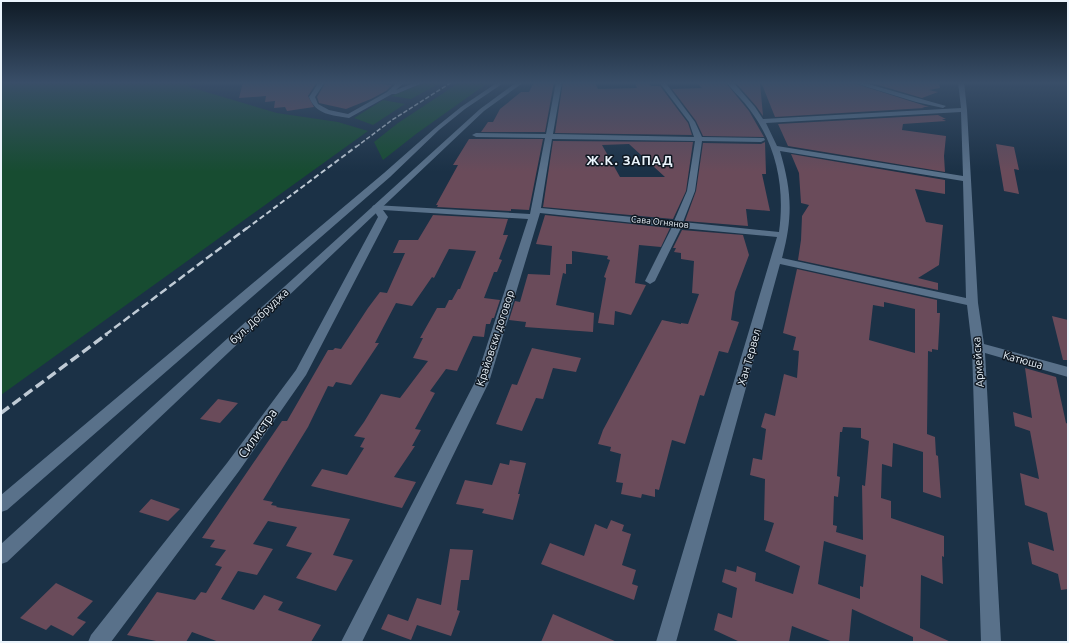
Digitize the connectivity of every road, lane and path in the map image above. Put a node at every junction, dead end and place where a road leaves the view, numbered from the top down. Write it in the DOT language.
graph roads {
  1 [pos="328,112"];
  2 [pos="356,112"];
  3 [pos="458,112"];
  4 [pos="481,112"];
  5 [pos="553,112"];
  6 [pos="685,112"];
  7 [pos="756,112"];
  8 [pos="927,112"];
  9 [pos="964,112"];
  10 [pos="763,121"];
  11 [pos="476,135"];
  12 [pos="548,136"];
  13 [pos="699,139"];
  14 [pos="761,140"];
  15 [pos="776,148"];
  16 [pos="967,179"];
  17 [pos="377,207"];
  18 [pos="535,213"];
  19 [pos="678,224"];
  20 [pos="783,235"];
  21 [pos="777,260"];
  22 [pos="650,281"];
  23 [pos="972,303"];
  24 [pos="978,347"];
  25 [pos="1068,372"];
  26 [pos="1,505"];
  27 [pos="1,556"];
  28 [pos="98,642"];
  29 [pos="351,642"];
  30 [pos="666,642"];
  31 [pos="991,642"];
  1 -- 2 [label="street"];
  3 -- 26 [label="street, бул. Добруджа"];
  4 -- 17 [label="street, бул. Добруджа"];
  5 -- 12 [label="street, Крайовски договор"];
  6 -- 13 [label="street"];
  7 -- 10 [label="street, Хан Тервел"];
  8 -- 10 [label="street"];
  9 -- 16 [label="street, Армейска"];
  10 -- 15 [label="street, Хан Тервел"];
  11 -- 12 [label="street"];
  12 -- 13 [label="street"];
  12 -- 18 [label="street, Крайовски договор"];
  13 -- 14 [label="street"];
  13 -- 19 [label="street"];
  15 -- 16 [label="street"];
  15 -- 20 [label="street, Хан Тервел"];
  16 -- 23 [label="street, Армейска"];
  17 -- 18 [label="street, Сава Огнянов"];
  17 -- 27 [label="street, бул. Добруджа"];
  17 -- 28 [label="street, Силистра"];
  18 -- 19 [label="street, Сава Огнянов"];
  18 -- 29 [label="street, Крайовски договор"];
  19 -- 20 [label="street, Сава Огнянов"];
  19 -- 22 [label="street"];
  20 -- 21 [label="street, Хан Тервел"];
  21 -- 23 [label="street"];
  21 -- 30 [label="street, Хан Тервел"];
  23 -- 24 [label="street, Армейска"];
  24 -- 25 [label="street, Катюша"];
  24 -- 31 [label="street, Армейска"];
}
